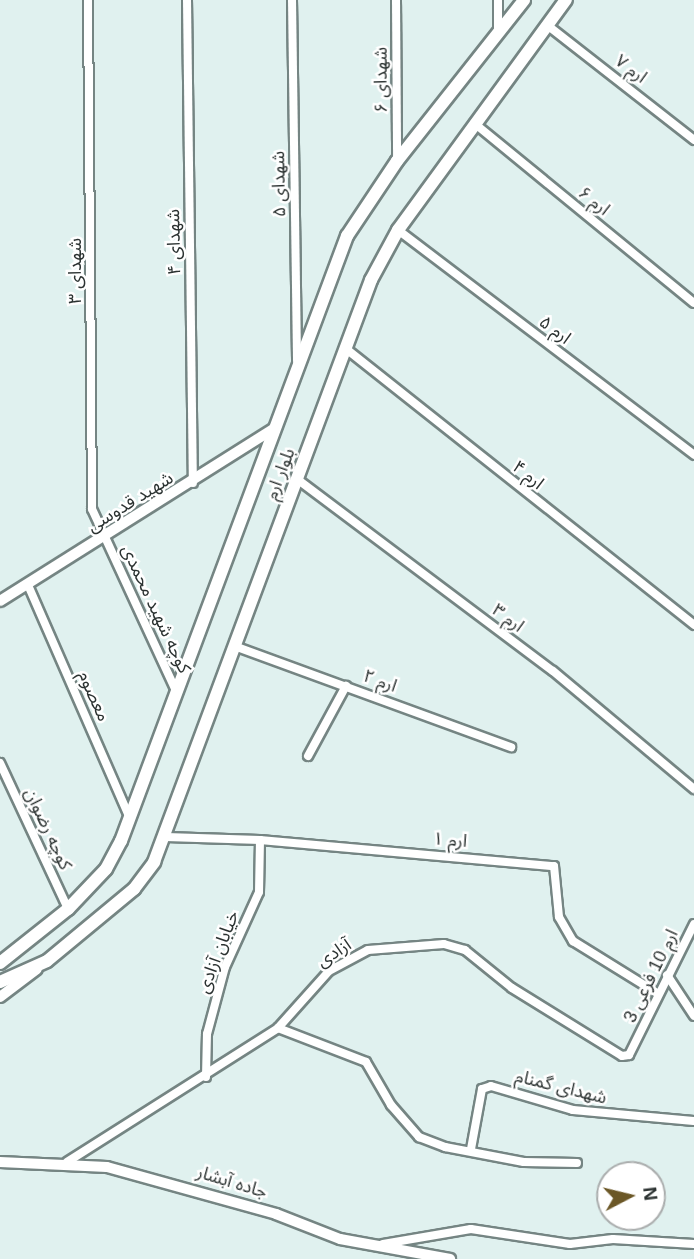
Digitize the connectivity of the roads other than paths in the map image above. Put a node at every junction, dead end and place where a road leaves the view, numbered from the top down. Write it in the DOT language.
graph roads {
  1 [pos="88,0"];
  2 [pos="187,0"];
  3 [pos="292,0"];
  4 [pos="396,0"];
  5 [pos="498,0"];
  6 [pos="524,0"];
  7 [pos="566,0"];
  8 [pos="547,25"];
  9 [pos="498,33"];
  10 [pos="474,123"];
  11 [pos="694,141"];
  12 [pos="397,160"];
  13 [pos="398,230"];
  14 [pos="694,303"];
  15 [pos="345,348"];
  16 [pos="297,367"];
  17 [pos="275,428"];
  18 [pos="694,455"];
  19 [pos="298,479"];
  20 [pos="193,484"];
  21 [pos="105,538"];
  22 [pos="28,585"];
  23 [pos="0,601"];
  24 [pos="694,625"];
  25 [pos="237,647"];
  26 [pos="346,685"];
  27 [pos="177,693"];
  28 [pos="511,747"];
  29 [pos="308,757"];
  30 [pos="0,763"];
  31 [pos="694,789"];
  32 [pos="131,819"];
  33 [pos="166,837"];
  34 [pos="260,839"];
  35 [pos="68,909"];
  36 [pos="694,924"];
  37 [pos="27,943"];
  38 [pos="0,955"];
  39 [pos="47,961"];
  40 [pos="0,962"];
  41 [pos="667,975"];
  42 [pos="0,982"];
  43 [pos="657,993"];
  44 [pos="0,997"];
  45 [pos="694,1016"];
  46 [pos="278,1028"];
  47 [pos="636,1042"];
  48 [pos="206,1077"];
  49 [pos="694,1121"];
  50 [pos="471,1149"];
  51 [pos="0,1162"];
  52 [pos="67,1162"];
  53 [pos="577,1163"];
  54 [pos="694,1244"];
  55 [pos="376,1245"];
  56 [pos="450,1259"];
  1 -- 21 [label="street, شهدای ۳"];
  2 -- 20 [label="street, شهدای ۴"];
  3 -- 16 [label="street, شهدای ۵"];
  4 -- 12 [label="street, شهدای ۶"];
  5 -- 9 [label="street"];
  6 -- 9 [label="main road, بلوار ارم"];
  7 -- 8 [label="main road, بلوار ارم"];
  8 -- 10 [label="main road, بلوار ارم"];
  8 -- 11 [label="street, ارم ۷"];
  9 -- 12 [label="main road, بلوار ارم"];
  10 -- 13 [label="main road, بلوار ارم"];
  10 -- 14 [label="street, ارم ۶"];
  12 -- 16 [label="main road, بلوار ارم"];
  13 -- 15 [label="main road, بلوار ارم"];
  13 -- 18 [label="street, ارم ۵"];
  15 -- 19 [label="main road, بلوار ارم"];
  15 -- 24 [label="street, ارم ۴"];
  16 -- 17 [label="main road, بلوار ارم"];
  17 -- 20 [label="street, شهید قدوسی"];
  17 -- 27 [label="main road, بلوار ارم"];
  19 -- 25 [label="main road, بلوار ارم"];
  19 -- 31 [label="street, ارم ۳"];
  20 -- 21 [label="street, شهید قدوسی"];
  21 -- 22 [label="street, شهید قدوسی"];
  21 -- 27 [label="street, کوچه شهید محمدی"];
  22 -- 23 [label="street, شهید قدوسی"];
  22 -- 32 [label="street, معصوم"];
  25 -- 26 [label="street, ارم ۲"];
  25 -- 33 [label="main road, بلوار ارم"];
  26 -- 28 [label="street, ارم ۲"];
  26 -- 29 [label="street"];
  27 -- 32 [label="main road, بلوار ارم"];
  30 -- 35 [label="street, کوچه رضوان"];
  32 -- 35 [label="main road, بلوار ارم"];
  33 -- 34 [label="street, ارم ۱"];
  33 -- 39 [label="main road, بلوار ارم"];
  34 -- 43 [label="street, ارم ۱"];
  34 -- 48 [label="street, خیابان آزادی"];
  35 -- 37 [label="main road, بلوار ارم"];
  36 -- 41 [label="street, ارم 10 فرعی 3"];
  37 -- 38 [label="street"];
  37 -- 40 [label="main road, بلوار ارم"];
  39 -- 42 [label="main road, بلوار ارم"];
  39 -- 44 [label="street"];
  41 -- 43 [label="street, ارم 10 فرعی 3"];
  41 -- 45 [label="street"];
  43 -- 47 [label="street, ارم 10 فرعی 3"];
  46 -- 47 [label="street, آزادی"];
  46 -- 48 [label="street, آزادی"];
  46 -- 50 [label="street"];
  48 -- 52 [label="street, آزادی"];
  49 -- 50 [label="street, شهدای گمنام"];
  50 -- 53 [label="street"];
  51 -- 52 [label="street, جاده آبشار"];
  52 -- 55 [label="street, جاده آبشار"];
  54 -- 55 [label="street"];
  55 -- 56 [label="street, جاده آبشار"];
}
